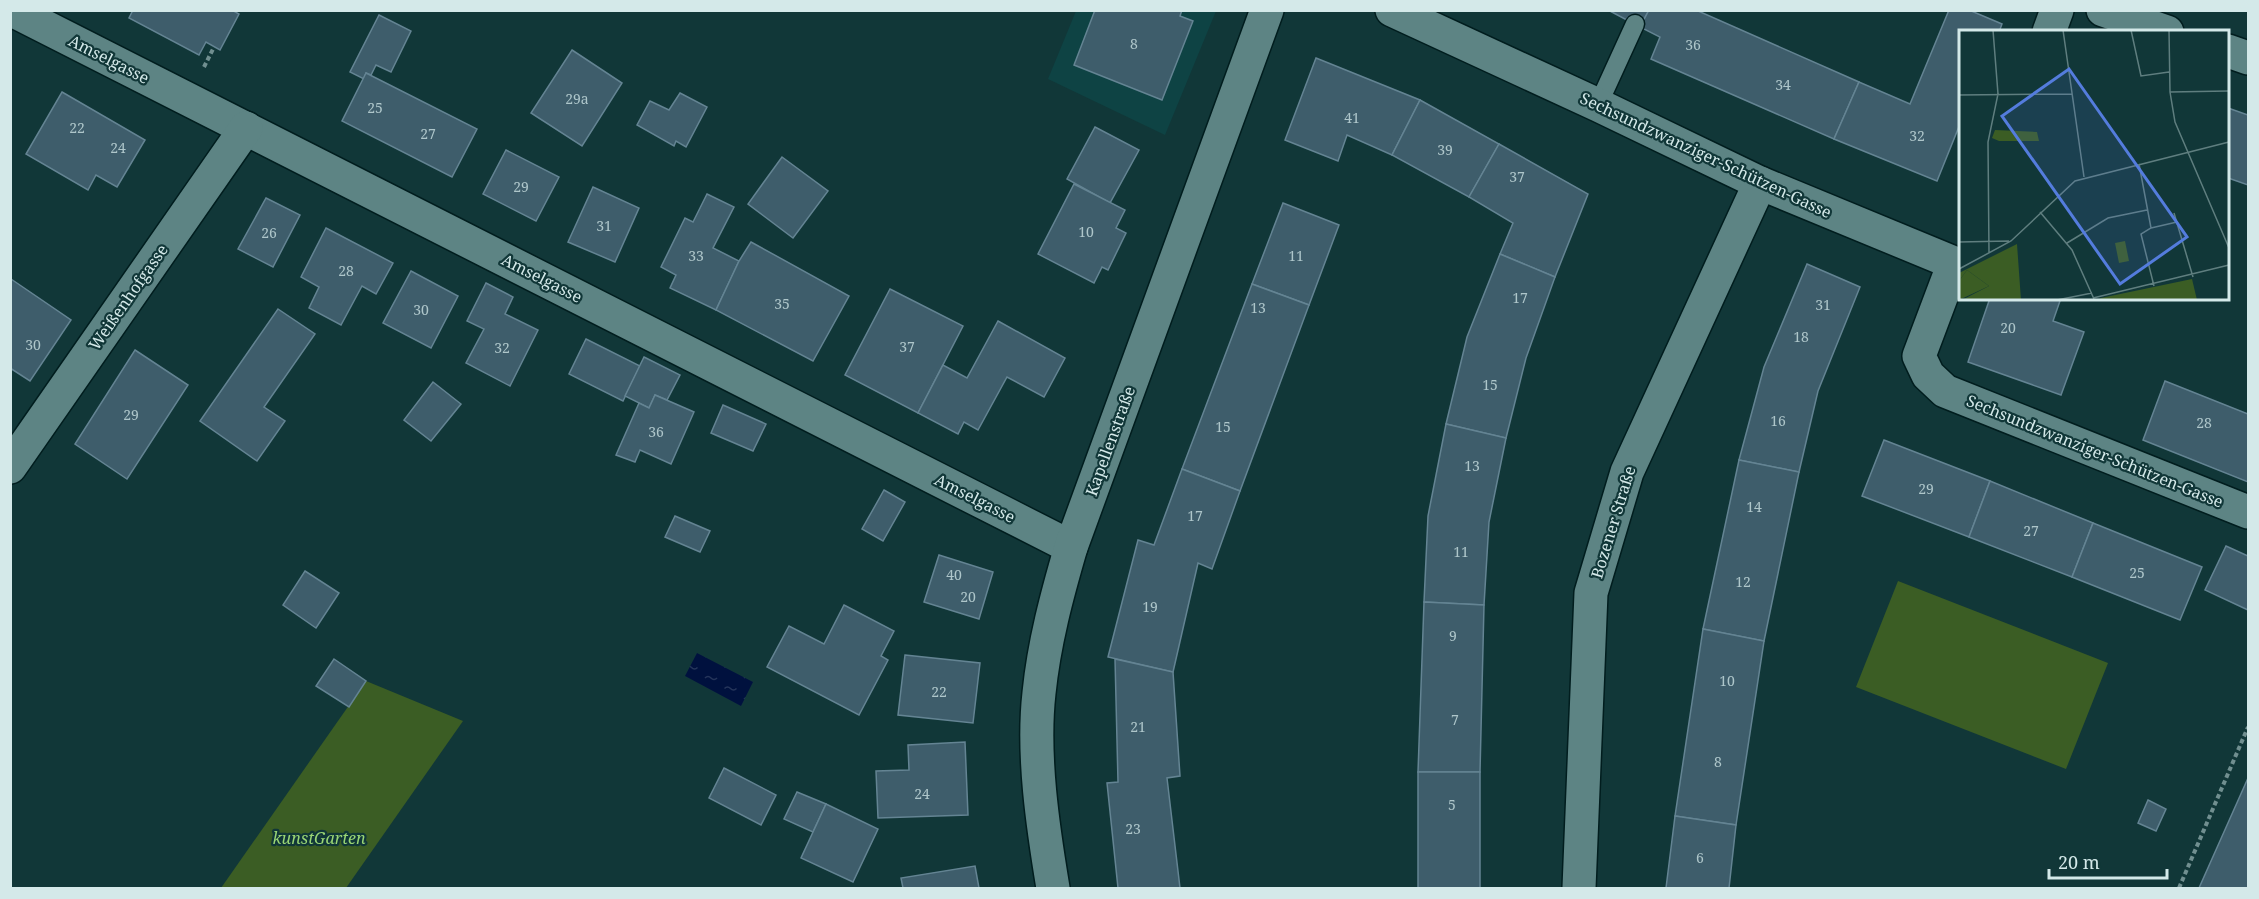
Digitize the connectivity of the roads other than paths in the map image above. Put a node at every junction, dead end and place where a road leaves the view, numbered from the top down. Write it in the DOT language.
graph roads {
  1 [pos="12,10"];
  2 [pos="1267,10"];
  3 [pos="1392,10"];
  4 [pos="2057,10"];
  5 [pos="2103,10"];
  6 [pos="1635,24"];
  7 [pos="2050,30"];
  8 [pos="2161,30"];
  9 [pos="2229,51"];
  10 [pos="2248,58"];
  11 [pos="1598,105"];
  12 [pos="246,128"];
  13 [pos="1760,183"];
  14 [pos="1957,256"];
  15 [pos="10,467"];
  16 [pos="2248,512"];
  17 [pos="1071,547"];
  18 [pos="1053,888"];
  19 [pos="1579,888"];
  1 -- 12 [label="street, Amselgasse"];
  2 -- 17 [label="street, Kapellenstraße"];
  3 -- 11 [label="street, Sechsundzwanziger-Schützen-Gasse"];
  4 -- 7 [label="street"];
  5 -- 8 [label="street"];
  6 -- 11 [label="lane"];
  9 -- 10 [label="street"];
  11 -- 13 [label="street, Sechsundzwanziger-Schützen-Gasse"];
  12 -- 15 [label="street, Weißenhofgasse"];
  12 -- 17 [label="street, Amselgasse"];
  13 -- 14 [label="street, Sechsundzwanziger-Schützen-Gasse"];
  13 -- 19 [label="street, Bozener Straße"];
  14 -- 16 [label="street, Sechsundzwanziger-Schützen-Gasse"];
  17 -- 18 [label="street, Kapellenstraße"];
}
